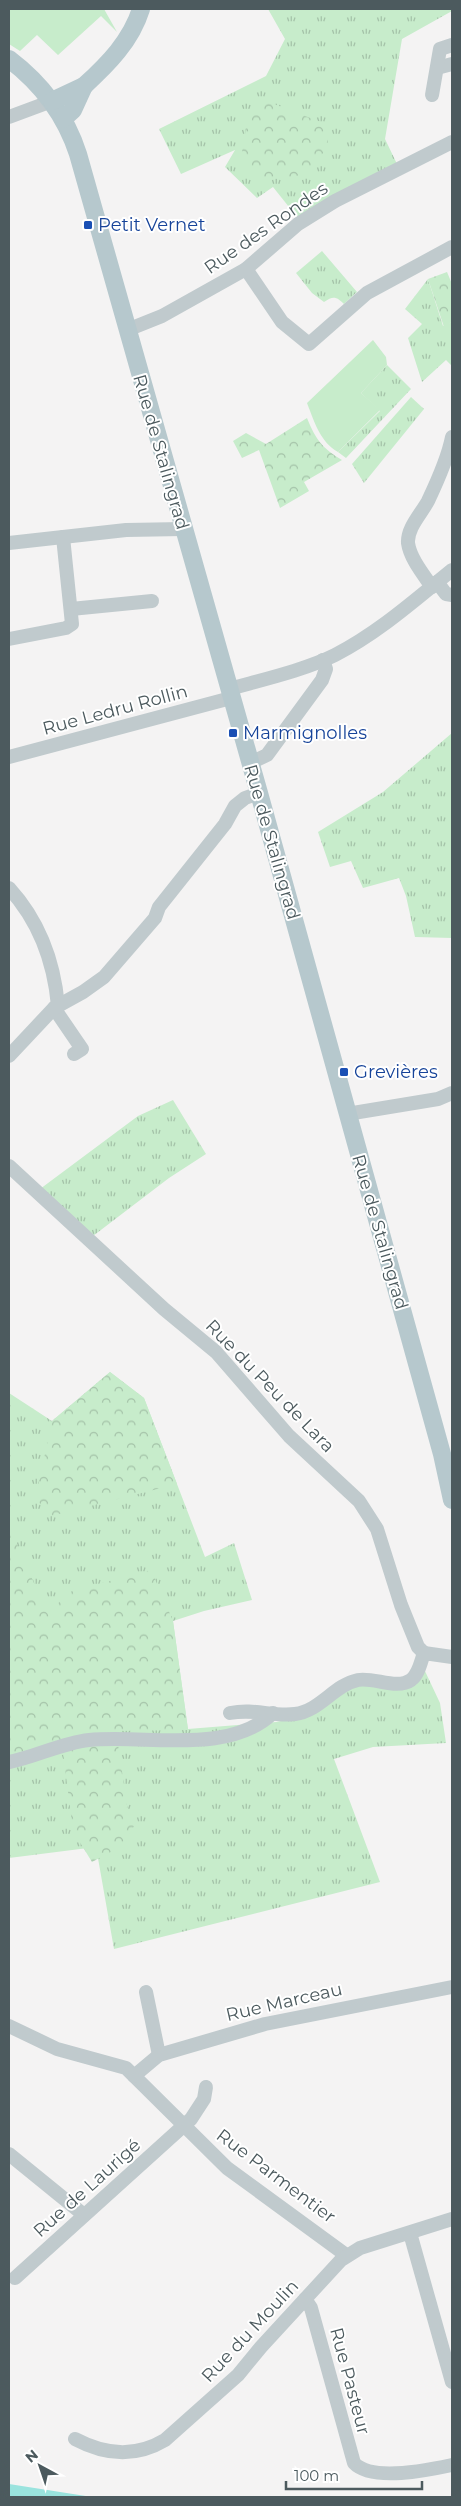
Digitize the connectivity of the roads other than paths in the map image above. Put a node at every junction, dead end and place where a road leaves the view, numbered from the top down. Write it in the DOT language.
graph roads {
  1 [pos="141,9"];
  2 [pos="452,45"];
  3 [pos="9,59"];
  4 [pos="452,64"];
  5 [pos="437,68"];
  6 [pos="84,86"];
  7 [pos="432,95"];
  8 [pos="49,96"];
  9 [pos="9,117"];
  10 [pos="64,119"];
  11 [pos="452,142"];
  12 [pos="452,247"];
  13 [pos="246,269"];
  14 [pos="127,330"];
  15 [pos="452,437"];
  16 [pos="183,529"];
  17 [pos="63,537"];
  18 [pos="9,543"];
  19 [pos="452,570"];
  20 [pos="434,584"];
  21 [pos="452,595"];
  22 [pos="152,601"];
  23 [pos="71,609"];
  24 [pos="9,639"];
  25 [pos="323,660"];
  26 [pos="230,693"];
  27 [pos="9,757"];
  28 [pos="250,763"];
  29 [pos="259,793"];
  30 [pos="9,888"];
  31 [pos="56,1007"];
  32 [pos="74,1054"];
  33 [pos="9,1056"];
  34 [pos="452,1093"];
  35 [pos="347,1114"];
  36 [pos="9,1166"];
  37 [pos="442,1454"];
  38 [pos="452,1479"];
  39 [pos="452,1500"];
  40 [pos="424,1652"];
  41 [pos="452,1657"];
  42 [pos="230,1713"];
  43 [pos="273,1713"];
  44 [pos="9,1762"];
  45 [pos="452,1987"];
  46 [pos="146,1992"];
  47 [pos="9,2026"];
  48 [pos="159,2055"];
  49 [pos="134,2076"];
  50 [pos="206,2087"];
  51 [pos="184,2125"];
  52 [pos="9,2154"];
  53 [pos="84,2215"];
  54 [pos="452,2219"];
  55 [pos="410,2232"];
  56 [pos="346,2255"];
  57 [pos="15,2278"];
  58 [pos="305,2300"];
  59 [pos="449,2361"];
  60 [pos="452,2382"];
  61 [pos="75,2439"];
  62 [pos="452,2465"];
  1 -- 6 [label="main road"];
  2 -- 5 [label="street"];
  3 -- 8 [label="main road, Rue de Stalingrad"];
  4 -- 5 [label="street"];
  5 -- 7 [label="street"];
  6 -- 8 [label="main road"];
  6 -- 10 [label="main road"];
  8 -- 9 [label="street"];
  8 -- 10 [label="main road, Rue de Stalingrad"];
  10 -- 14 [label="main road, Rue de Stalingrad"];
  11 -- 13 [label="street, Rue des Rondes"];
  12 -- 13 [label="street"];
  13 -- 14 [label="street, Rue des Rondes"];
  14 -- 16 [label="main road, Rue de Stalingrad"];
  15 -- 20 [label="street"];
  16 -- 17 [label="street"];
  16 -- 26 [label="main road, Rue de Stalingrad"];
  17 -- 18 [label="street"];
  17 -- 23 [label="street"];
  19 -- 20 [label="street, Rue Ledru Rollin"];
  20 -- 21 [label="street"];
  20 -- 25 [label="street, Rue Ledru Rollin"];
  22 -- 23 [label="street"];
  23 -- 24 [label="street"];
  25 -- 26 [label="street, Rue Ledru Rollin"];
  25 -- 28 [label="street"];
  26 -- 27 [label="street, Rue Ledru Rollin"];
  26 -- 28 [label="main road, Rue de Stalingrad"];
  28 -- 29 [label="main road, Rue de Stalingrad"];
  29 -- 31 [label="street"];
  29 -- 35 [label="main road, Rue de Stalingrad"];
  30 -- 31 [label="street"];
  31 -- 32 [label="street"];
  31 -- 33 [label="street"];
  34 -- 35 [label="street"];
  35 -- 37 [label="main road, Rue de Stalingrad"];
  36 -- 40 [label="street, Rue du Peu de Lara"];
  37 -- 38 [label="main road, Rue de Stalingrad"];
  37 -- 39 [label="main road, Rue de Stalingrad"];
  40 -- 41 [label="street"];
  40 -- 43 [label="street"];
  42 -- 43 [label="street"];
  43 -- 44 [label="street"];
  45 -- 48 [label="street, Rue Marceau"];
  46 -- 48 [label="street"];
  47 -- 49 [label="street, Rue Parmentier"];
  48 -- 49 [label="street, Rue Marceau"];
  49 -- 51 [label="street, Rue Parmentier"];
  50 -- 51 [label="street"];
  51 -- 53 [label="street, Rue de Laurigé"];
  51 -- 56 [label="street, Rue Parmentier"];
  52 -- 53 [label="street"];
  53 -- 57 [label="street, Rue de Laurigé"];
  54 -- 55 [label="street, Rue du Moulin"];
  55 -- 56 [label="street, Rue du Moulin"];
  55 -- 59 [label="street"];
  56 -- 58 [label="street, Rue du Moulin"];
  58 -- 61 [label="street, Rue du Moulin"];
  58 -- 62 [label="street, Rue Pasteur"];
  59 -- 60 [label="street"];
}
